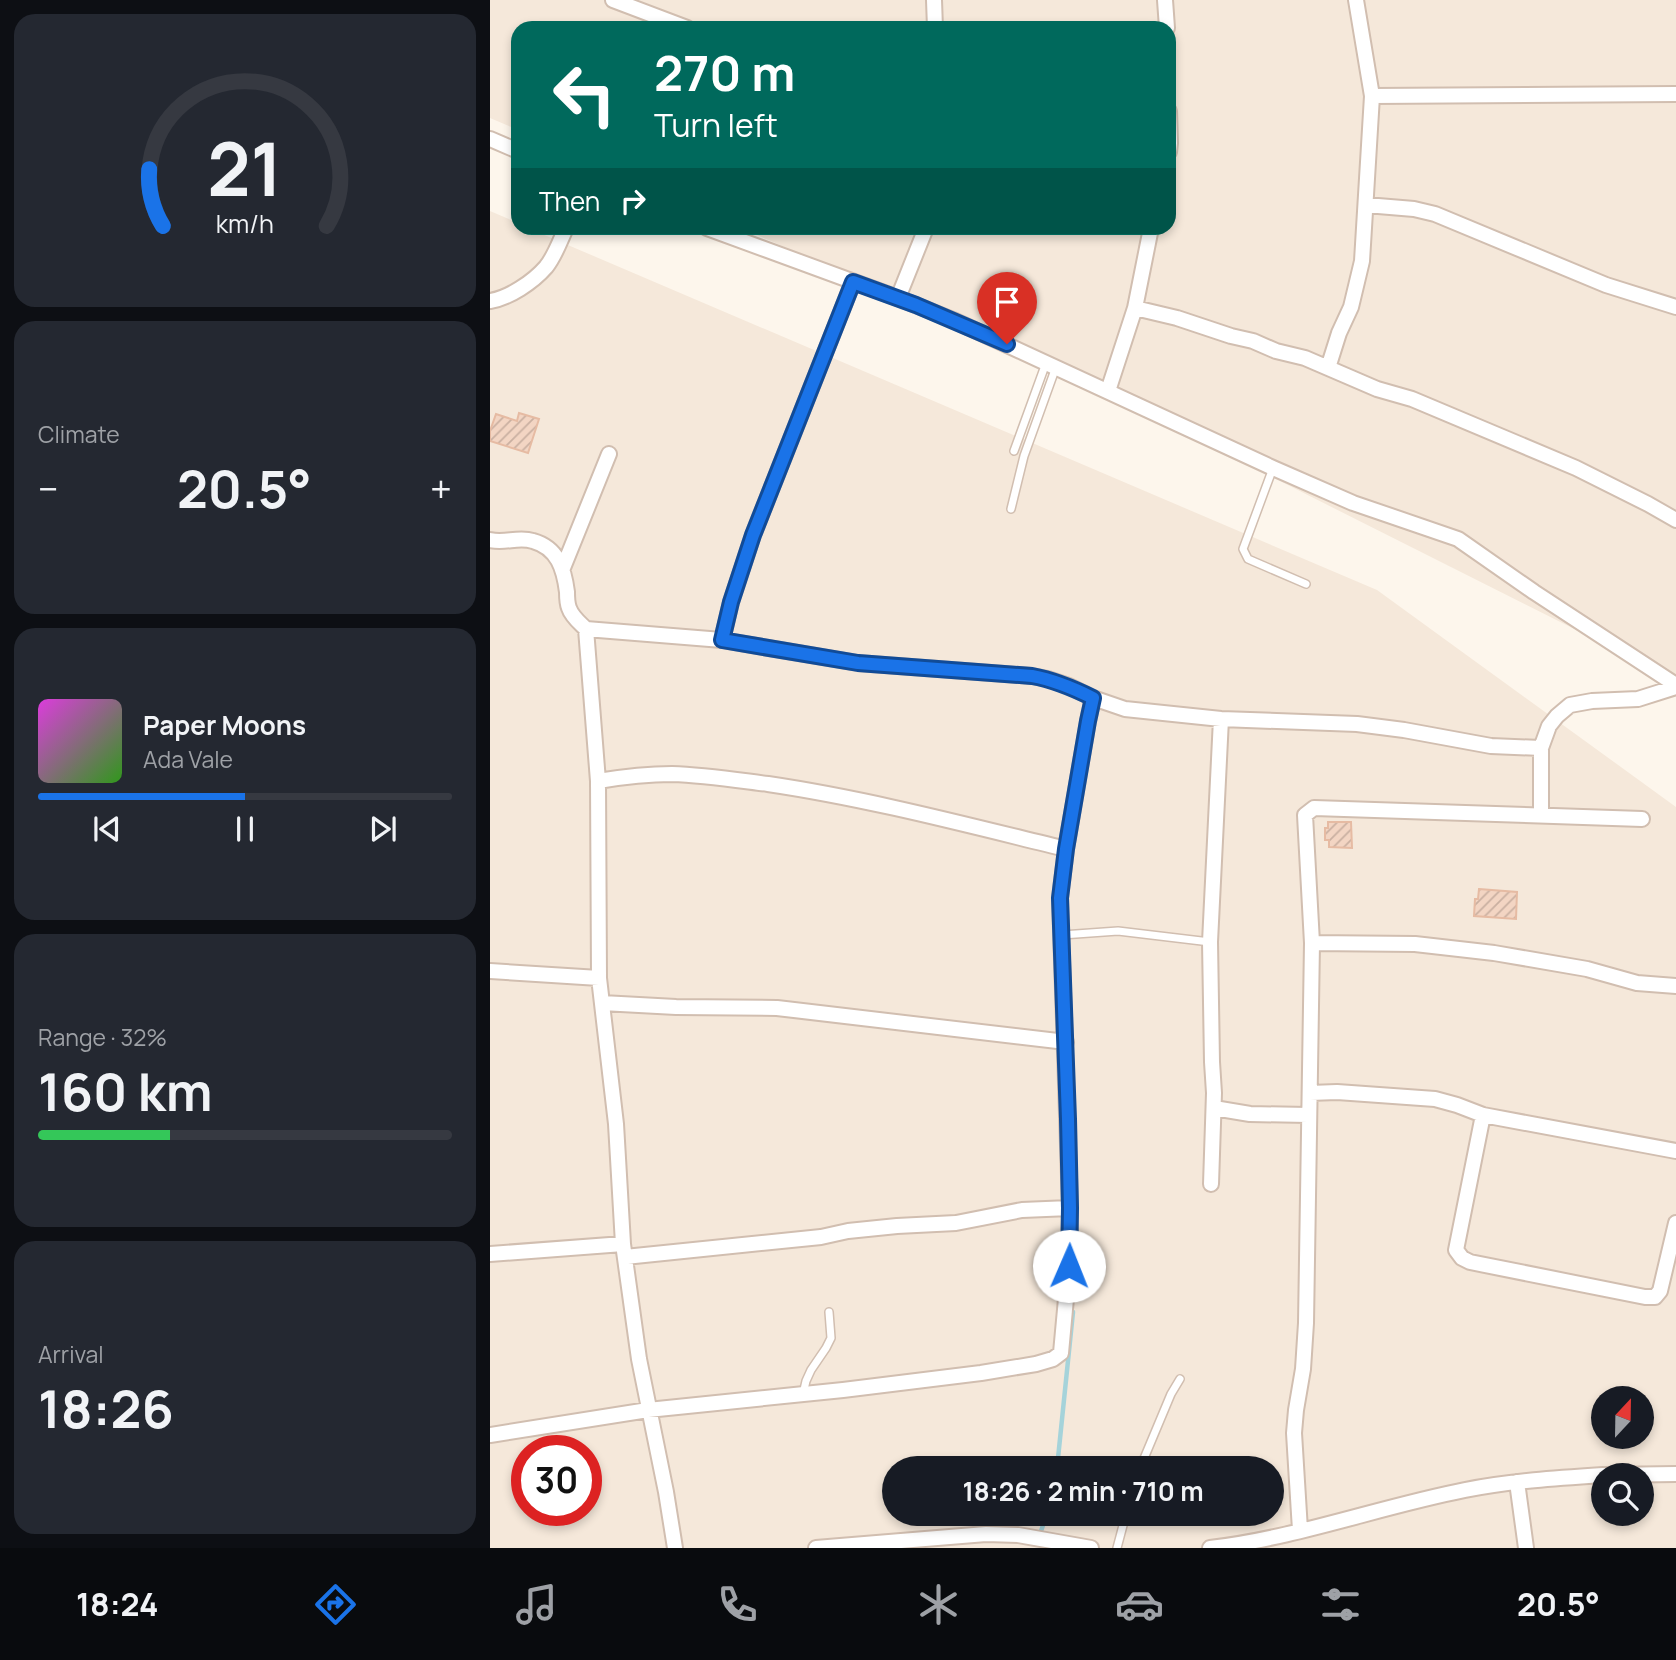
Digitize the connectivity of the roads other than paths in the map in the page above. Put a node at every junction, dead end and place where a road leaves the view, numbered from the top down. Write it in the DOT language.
graph roads {
  1 [pos="612,0"];
  2 [pos="934,0"];
  3 [pos="1165,0"];
  4 [pos="1356,0"];
  5 [pos="668,21"];
  6 [pos="935,21"];
  7 [pos="1166,21"];
  8 [pos="1676,94"];
  9 [pos="1372,96"];
  10 [pos="490,139"];
  11 [pos="511,147"];
  12 [pos="1366,205"];
  13 [pos="563,235"];
  14 [pos="726,235"];
  15 [pos="923,235"];
  16 [pos="1150,235"];
  17 [pos="853,282"];
  18 [pos="898,298"];
  19 [pos="490,301"];
  20 [pos="1135,307"];
  21 [pos="1676,307"];
  22 [pos="1052,365"];
  23 [pos="1328,368"];
  24 [pos="1108,391"];
  25 [pos="1014,452"];
  26 [pos="609,453"];
  27 [pos="1273,468"];
  28 [pos="1011,509"];
  29 [pos="1676,520"];
  30 [pos="490,540"];
  31 [pos="563,568"];
  32 [pos="1306,584"];
  33 [pos="586,629"];
  34 [pos="722,640"];
  35 [pos="1676,686"];
  36 [pos="1093,698"];
  37 [pos="1221,719"];
  38 [pos="1541,748"];
  39 [pos="598,781"];
  40 [pos="1541,815"];
  41 [pos="1642,819"];
  42 [pos="1066,849"];
  43 [pos="1062,936"];
  44 [pos="1210,942"];
  45 [pos="1312,943"];
  46 [pos="490,971"];
  47 [pos="599,978"];
  48 [pos="1676,986"];
  49 [pos="602,1003"];
  50 [pos="1066,1042"];
  51 [pos="1310,1093"];
  52 [pos="1214,1108"];
  53 [pos="1308,1115"];
  54 [pos="1483,1115"];
  55 [pos="1676,1151"];
  56 [pos="1211,1184"];
  57 [pos="1070,1208"];
  58 [pos="1676,1223"];
  59 [pos="624,1250"];
  60 [pos="490,1254"];
  61 [pos="830,1312"];
  62 [pos="1180,1379"];
  63 [pos="803,1394"];
  64 [pos="648,1410"];
  65 [pos="490,1436"];
  66 [pos="1145,1456"];
  67 [pos="1654,1474"];
  68 [pos="1676,1474"];
  69 [pos="1591,1476"];
  70 [pos="1517,1482"];
  71 [pos="1123,1526"];
  72 [pos="1300,1530"];
  73 [pos="1277,1542"];
  74 [pos="675,1548"];
  75 [pos="816,1548"];
  76 [pos="1091,1548"];
  77 [pos="1117,1548"];
  78 [pos="1210,1548"];
  79 [pos="1526,1548"];
  1 -- 5 [label="street"];
  2 -- 6 [label="street"];
  3 -- 7 [label="street"];
  4 -- 9 [label="street"];
  8 -- 9 [label="street"];
  9 -- 12 [label="street"];
  10 -- 11 [label="street"];
  12 -- 21 [label="street"];
  12 -- 23 [label="street"];
  13 -- 19 [label="street"];
  14 -- 17 [label="street"];
  15 -- 18 [label="street"];
  16 -- 20 [label="street"];
  17 -- 18 [label="street"];
  17 -- 34 [label="street"];
  18 -- 22 [label="street"];
  20 -- 23 [label="street"];
  20 -- 24 [label="street"];
  22 -- 24 [label="street"];
  22 -- 25 [label="lane"];
  22 -- 28 [label="lane"];
  23 -- 29 [label="street"];
  24 -- 27 [label="street"];
  26 -- 31 [label="street"];
  27 -- 32 [label="lane"];
  27 -- 35 [label="street"];
  30 -- 31 [label="street"];
  31 -- 33 [label="street"];
  33 -- 34 [label="street"];
  33 -- 39 [label="street"];
  34 -- 36 [label="street"];
  35 -- 38 [label="street"];
  36 -- 37 [label="street"];
  36 -- 42 [label="street"];
  37 -- 38 [label="street"];
  37 -- 44 [label="street"];
  38 -- 40 [label="street"];
  39 -- 42 [label="street"];
  39 -- 47 [label="street"];
  40 -- 41 [label="street"];
  40 -- 45 [label="street"];
  42 -- 43 [label="street"];
  43 -- 44 [label="lane"];
  43 -- 50 [label="street"];
  44 -- 52 [label="street"];
  45 -- 48 [label="street"];
  45 -- 51 [label="street"];
  46 -- 47 [label="street"];
  47 -- 49 [label="street"];
  49 -- 50 [label="street"];
  49 -- 59 [label="street"];
  50 -- 57 [label="street"];
  51 -- 53 [label="street"];
  51 -- 54 [label="street"];
  52 -- 53 [label="street"];
  52 -- 56 [label="street"];
  53 -- 72 [label="street"];
  54 -- 55 [label="street"];
  54 -- 58 [label="street"];
  57 -- 59 [label="street"];
  57 -- 63 [label="street"];
  59 -- 60 [label="street"];
  59 -- 64 [label="street"];
  61 -- 63 [label="lane"];
  62 -- 66 [label="lane"];
  63 -- 64 [label="street"];
  64 -- 65 [label="street"];
  64 -- 74 [label="street"];
  67 -- 68 [label="street"];
  69 -- 70 [label="street"];
  70 -- 72 [label="street"];
  70 -- 79 [label="street"];
  71 -- 77 [label="lane"];
  72 -- 73 [label="street"];
  73 -- 78 [label="street"];
  75 -- 76 [label="street"];
}
